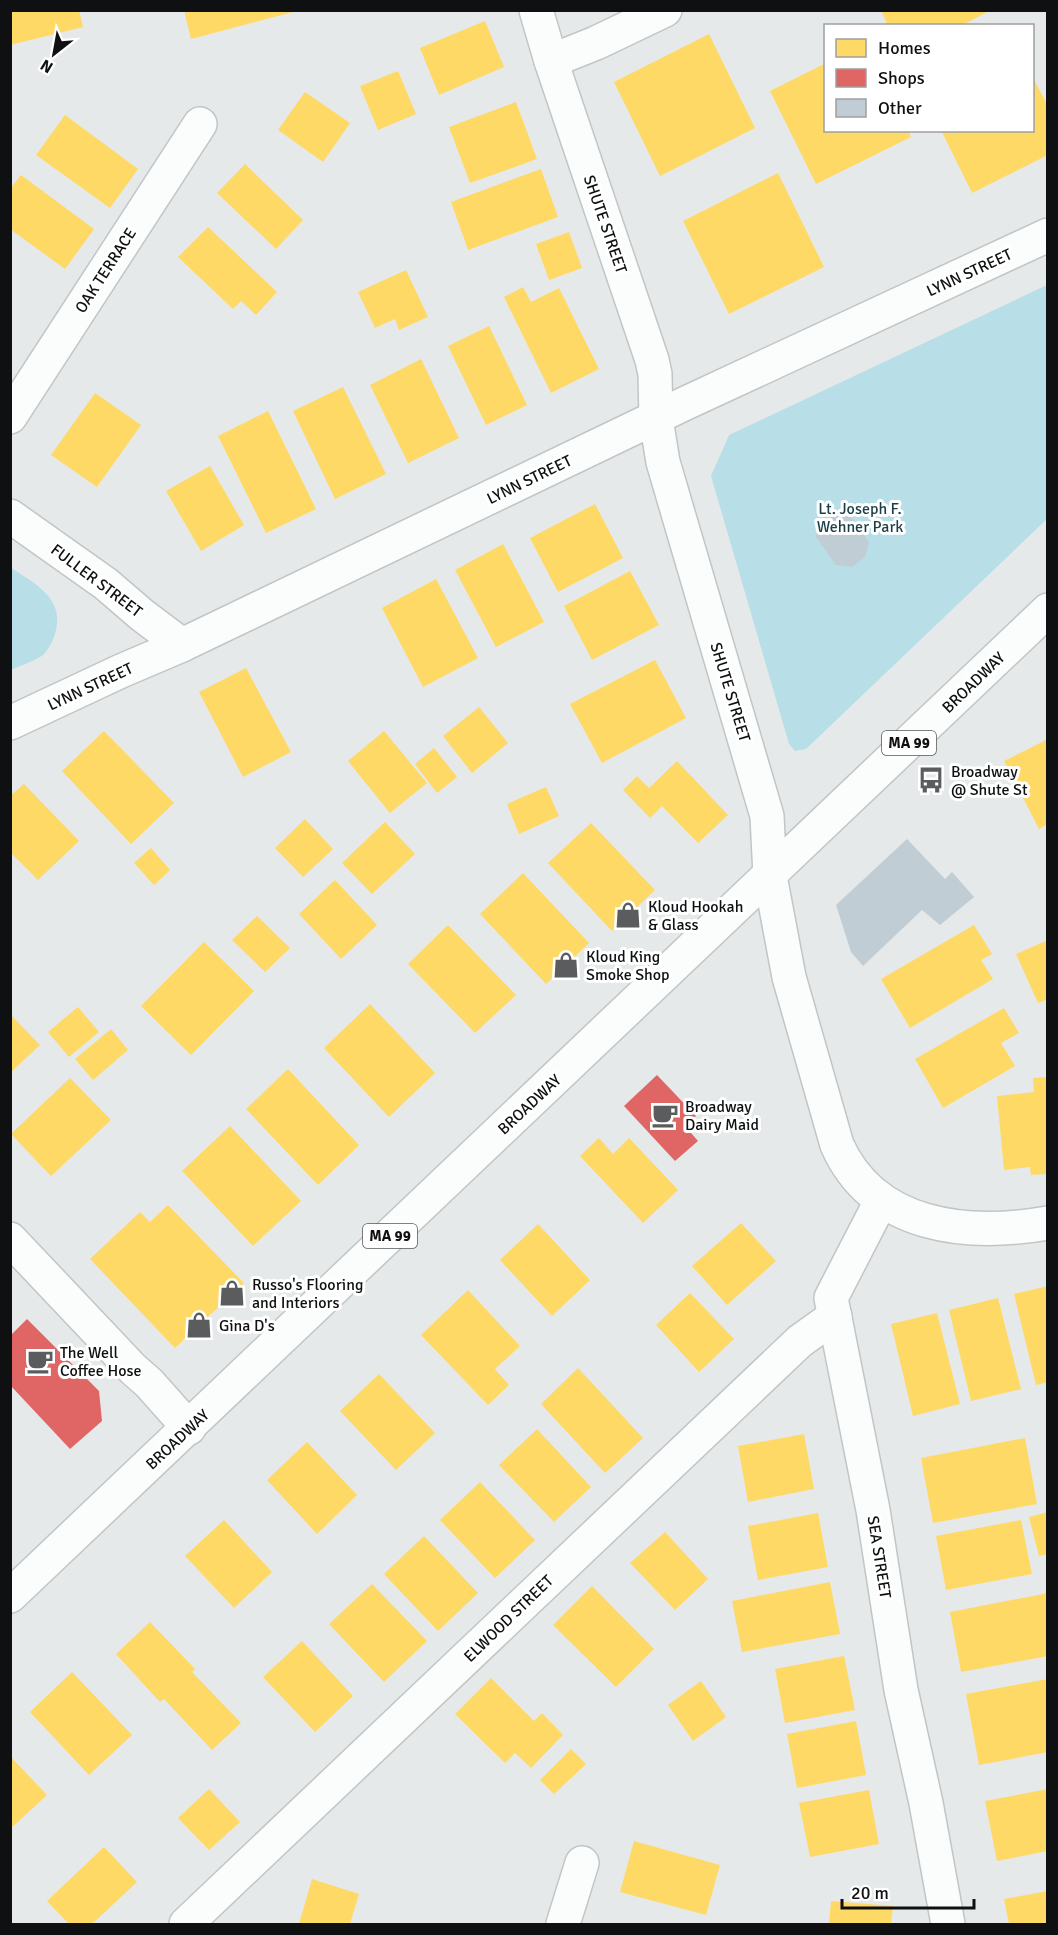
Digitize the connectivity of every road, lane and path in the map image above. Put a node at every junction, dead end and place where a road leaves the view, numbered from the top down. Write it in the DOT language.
graph roads {
  1 [pos="536,10"];
  2 [pos="665,10"];
  3 [pos="551,61"];
  4 [pos="200,124"];
  5 [pos="1047,235"];
  6 [pos="10,417"];
  7 [pos="656,419"];
  8 [pos="10,516"];
  9 [pos="1047,610"];
  10 [pos="182,645"];
  11 [pos="10,723"];
  12 [pos="770,876"];
  13 [pos="881,1201"];
  14 [pos="1047,1223"];
  15 [pos="10,1239"];
  16 [pos="835,1316"];
  17 [pos="189,1428"];
  18 [pos="10,1596"];
  19 [pos="582,1863"];
  20 [pos="186,1924"];
  21 [pos="563,1924"];
  22 [pos="948,1924"];
  1 -- 3 [label="street, SHUTE STREET"];
  2 -- 3 [label="street"];
  3 -- 7 [label="street, SHUTE STREET"];
  4 -- 6 [label="street, OAK TERRACE"];
  5 -- 7 [label="street, LYNN STREET"];
  7 -- 10 [label="street, LYNN STREET"];
  7 -- 12 [label="street, SHUTE STREET"];
  8 -- 10 [label="street, FULLER STREET"];
  9 -- 12 [label="street, BROADWAY / MA 99"];
  10 -- 11 [label="street, LYNN STREET"];
  12 -- 13 [label="street, SHUTE STREET"];
  12 -- 17 [label="street, BROADWAY / MA 99"];
  13 -- 14 [label="street, SHUTE STREET"];
  13 -- 16 [label="street, SEA STREET"];
  15 -- 17 [label="street"];
  16 -- 20 [label="street, ELWOOD STREET"];
  16 -- 22 [label="street, SEA STREET"];
  17 -- 18 [label="street, BROADWAY / MA 99"];
  19 -- 21 [label="street"];
}
